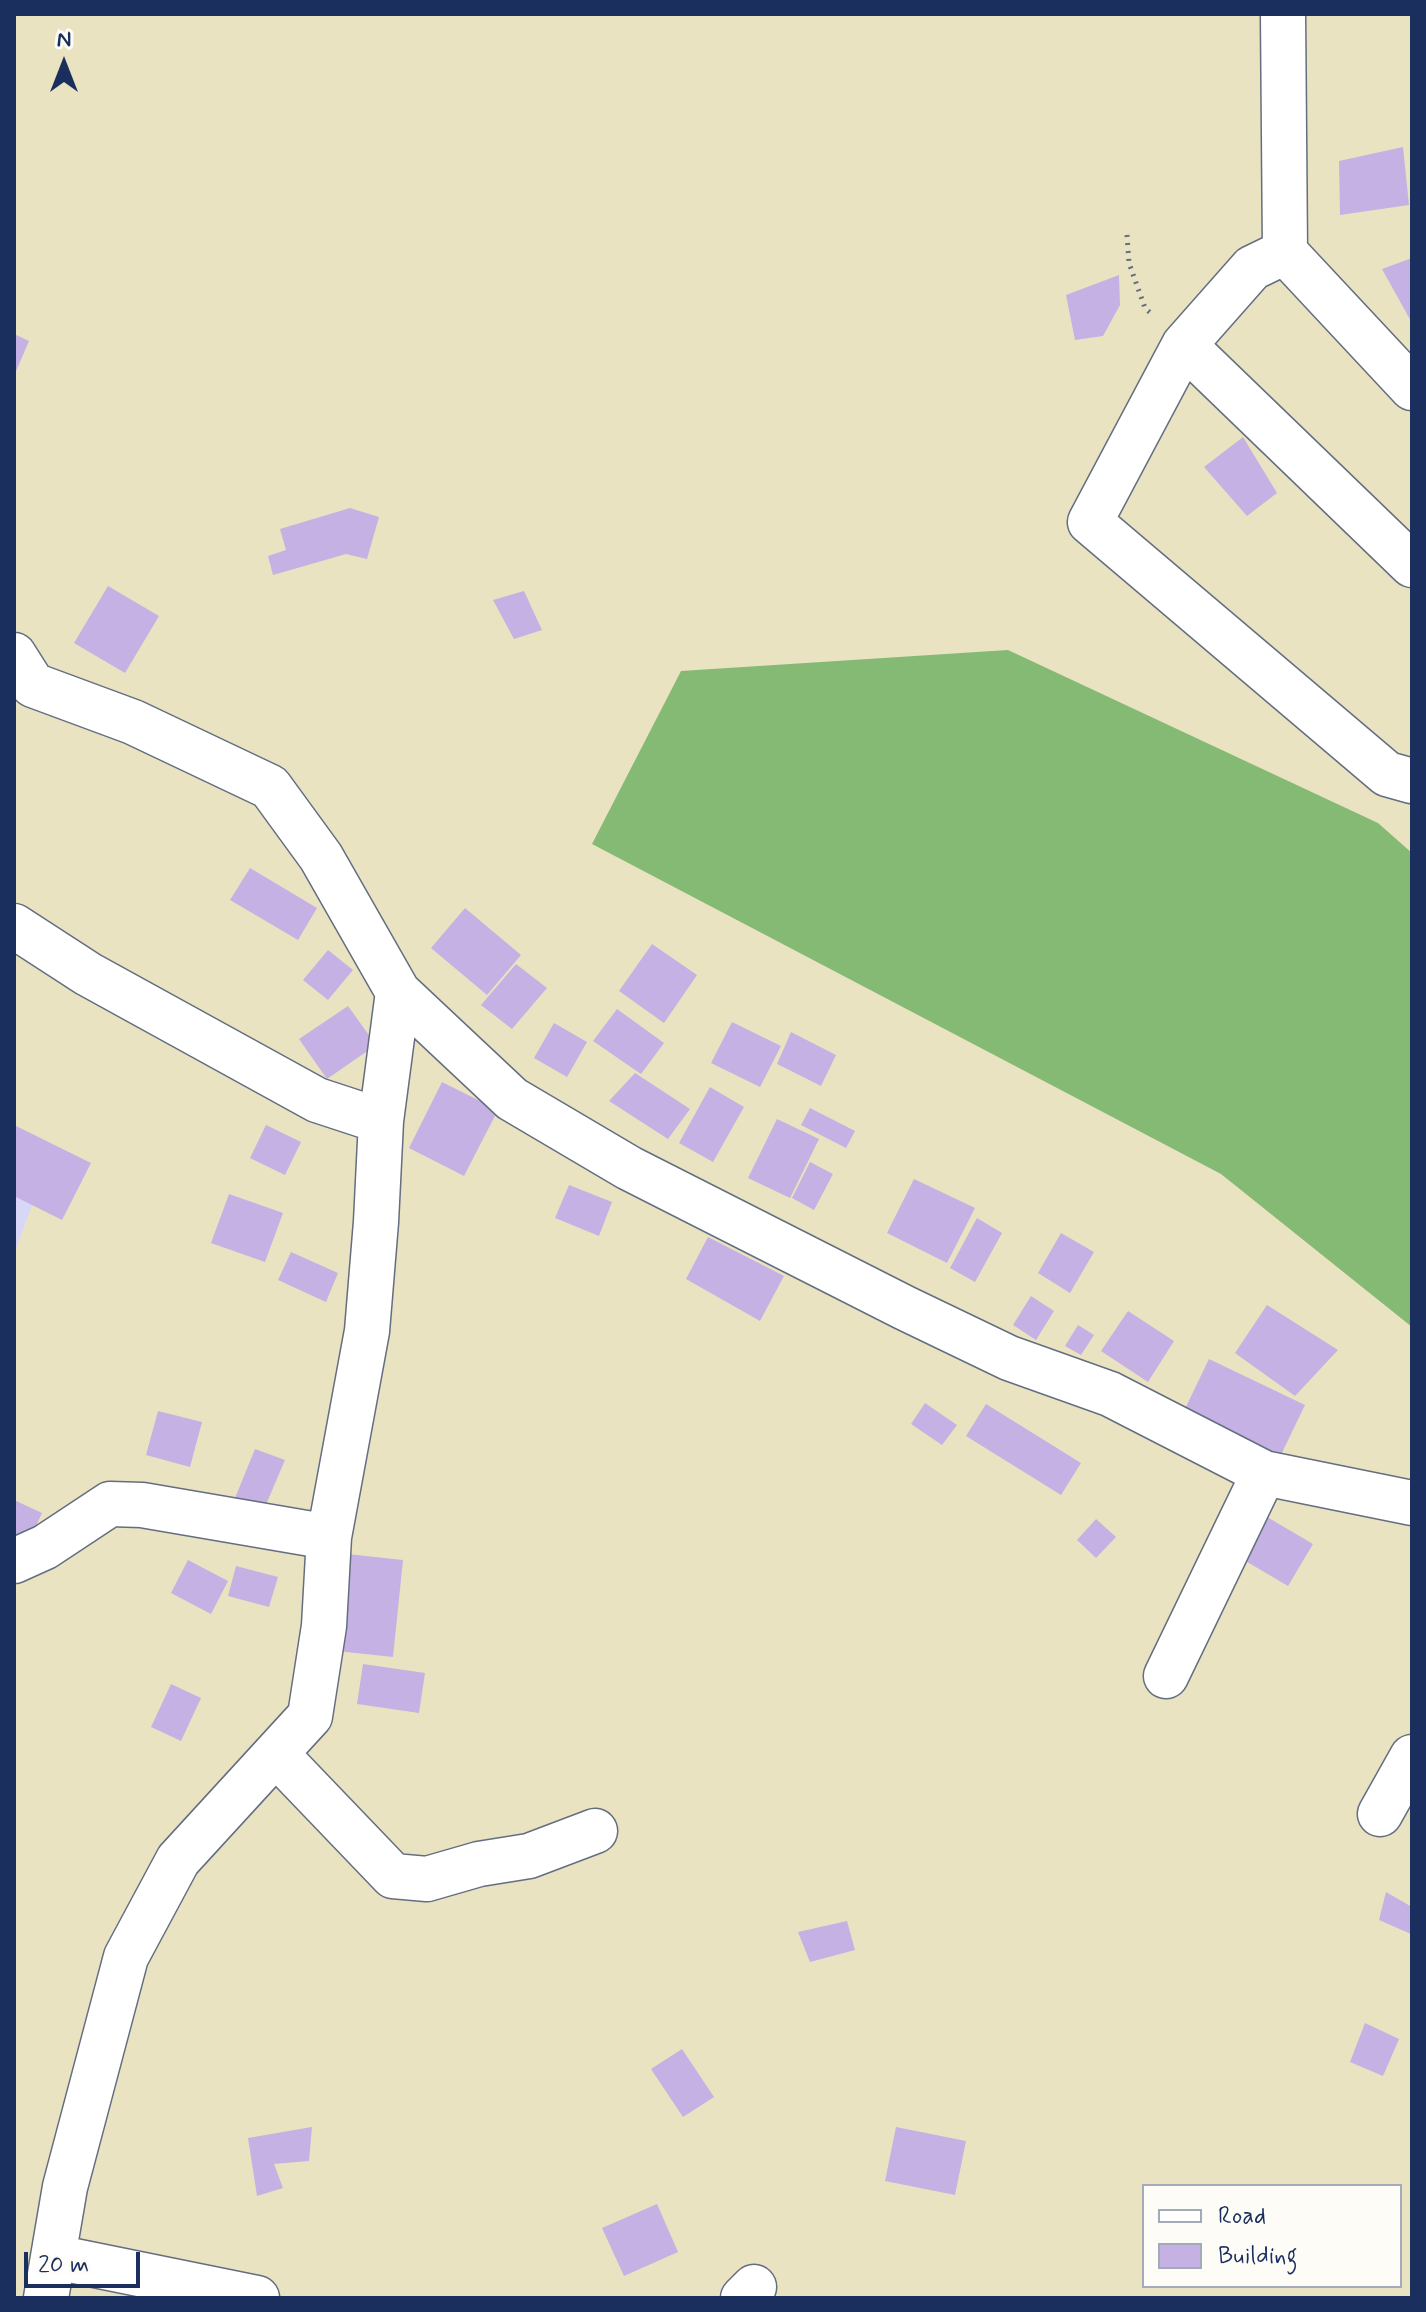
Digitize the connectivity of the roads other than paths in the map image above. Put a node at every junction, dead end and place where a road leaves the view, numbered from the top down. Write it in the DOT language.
graph roads {
  1 [pos="1283,14"];
  2 [pos="1285,252"];
  3 [pos="1184,345"];
  4 [pos="1412,388"];
  5 [pos="1412,565"];
  6 [pos="20,682"];
  7 [pos="1412,781"];
  8 [pos="14,926"];
  9 [pos="398,992"];
  10 [pos="381,1121"];
  11 [pos="1264,1473"];
  12 [pos="1412,1503"];
  13 [pos="329,1537"];
  14 [pos="14,1561"];
  15 [pos="1166,1676"];
  16 [pos="276,1754"];
  17 [pos="1412,1757"];
  18 [pos="1380,1814"];
  19 [pos="595,1831"];
  20 [pos="50,2277"];
  21 [pos="257,2298"];
  1 -- 2 [label="street"];
  2 -- 3 [label="street"];
  2 -- 4 [label="street"];
  3 -- 5 [label="street"];
  3 -- 7 [label="street"];
  6 -- 9 [label="street"];
  8 -- 10 [label="street"];
  9 -- 10 [label="street"];
  9 -- 11 [label="street"];
  10 -- 13 [label="street"];
  11 -- 12 [label="street"];
  11 -- 15 [label="street"];
  13 -- 14 [label="street"];
  13 -- 16 [label="street"];
  16 -- 19 [label="street"];
  16 -- 20 [label="street"];
  17 -- 18 [label="street"];
  20 -- 21 [label="street"];
}
